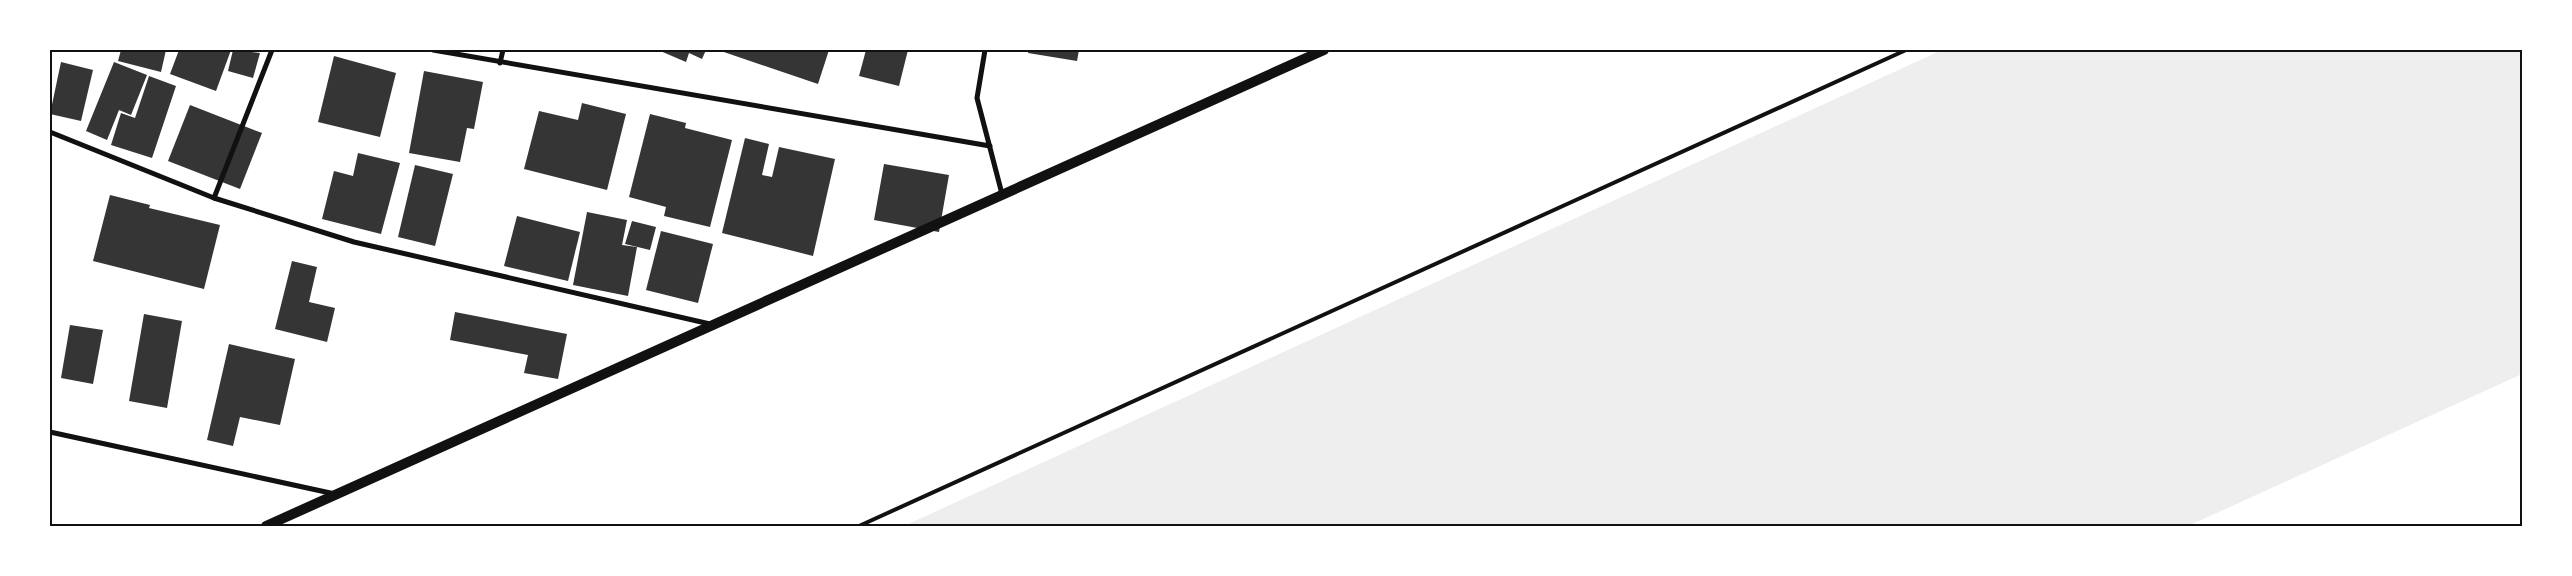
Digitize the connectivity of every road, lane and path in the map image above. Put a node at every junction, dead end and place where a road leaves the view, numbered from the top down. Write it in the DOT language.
graph roads {
  1 [pos="272,50"];
  2 [pos="433,50"];
  3 [pos="503,50"];
  4 [pos="984,50"];
  5 [pos="1324,50"];
  6 [pos="1906,50"];
  7 [pos="500,63"];
  8 [pos="50,132"];
  9 [pos="990,146"];
  10 [pos="1002,195"];
  11 [pos="214,198"];
  12 [pos="712,325"];
  13 [pos="50,432"];
  14 [pos="336,494"];
  15 [pos="266,526"];
  16 [pos="859,526"];
  1 -- 11 [label="street"];
  2 -- 7 [label="street"];
  3 -- 7 [label="street"];
  4 -- 9 [label="street"];
  5 -- 10 [label="main road"];
  6 -- 16 [label="lane"];
  7 -- 9 [label="street"];
  8 -- 11 [label="street"];
  9 -- 10 [label="street"];
  10 -- 12 [label="main road"];
  11 -- 12 [label="street"];
  12 -- 14 [label="main road"];
  13 -- 14 [label="street"];
  14 -- 15 [label="main road"];
}
